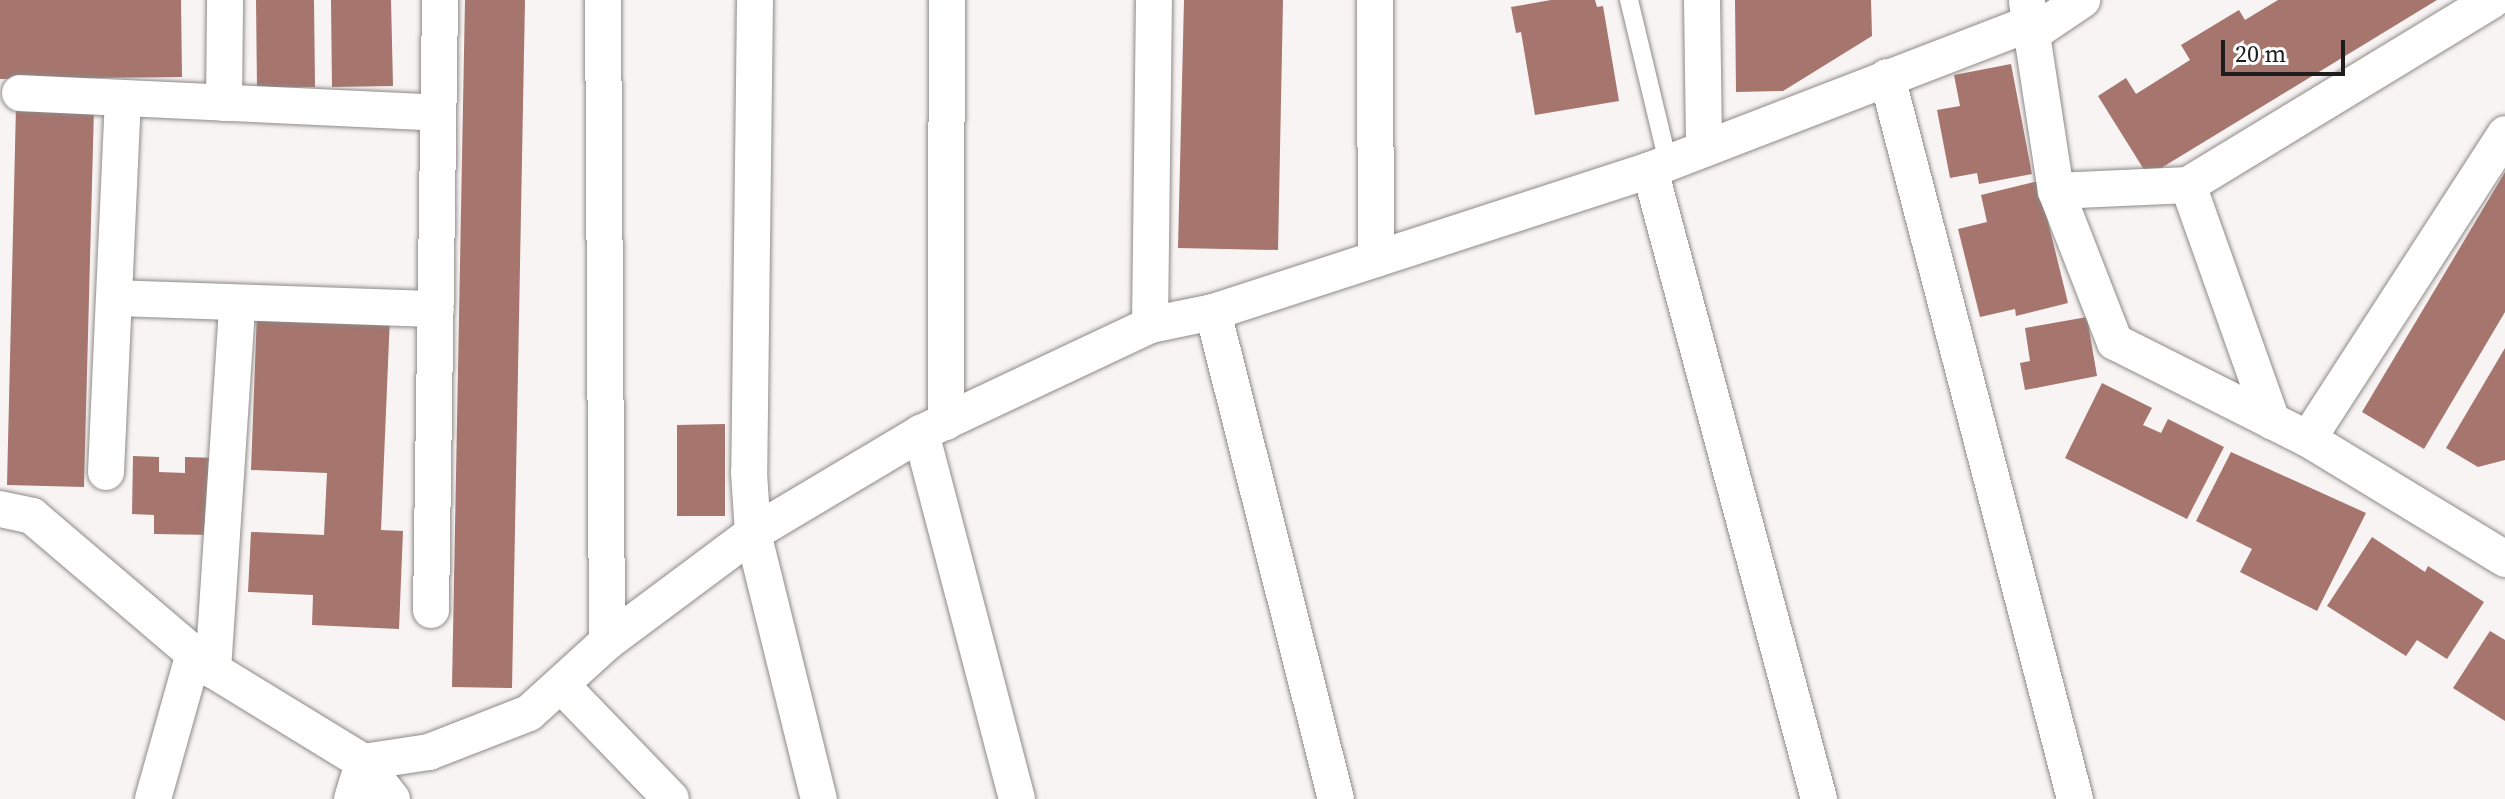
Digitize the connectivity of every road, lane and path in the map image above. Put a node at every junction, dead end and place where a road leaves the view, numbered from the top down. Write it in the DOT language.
graph roads {
  1 [pos="225,0"];
  2 [pos="440,0"];
  3 [pos="603,0"];
  4 [pos="755,0"];
  5 [pos="947,0"];
  6 [pos="1154,0"];
  7 [pos="1375,0"];
  8 [pos="1629,0"];
  9 [pos="1702,0"];
  10 [pos="2082,0"];
  11 [pos="2492,0"];
  12 [pos="2028,19"];
  13 [pos="1887,77"];
  14 [pos="20,93"];
  15 [pos="123,98"];
  16 [pos="224,103"];
  17 [pos="438,113"];
  18 [pos="2505,134"];
  19 [pos="1704,149"];
  20 [pos="1659,166"];
  21 [pos="2188,185"];
  22 [pos="2056,191"];
  23 [pos="1376,259"];
  24 [pos="115,298"];
  25 [pos="237,304"];
  26 [pos="436,309"];
  27 [pos="1213,312"];
  28 [pos="1150,325"];
  29 [pos="2272,421"];
  30 [pos="934,427"];
  31 [pos="2308,439"];
  32 [pos="106,472"];
  33 [pos="2,515"];
  34 [pos="753,533"];
  35 [pos="2505,559"];
  36 [pos="431,610"];
  37 [pos="607,642"];
  38 [pos="203,662"];
  39 [pos="561,685"];
  40 [pos="363,762"];
  41 [pos="153,799"];
  42 [pos="352,799"];
  43 [pos="392,799"];
  44 [pos="671,799"];
  45 [pos="819,799"];
  46 [pos="1017,799"];
  47 [pos="1336,799"];
  48 [pos="1819,799"];
  49 [pos="2075,799"];
  1 -- 16 [label="street"];
  2 -- 17 [label="street"];
  3 -- 37 [label="street"];
  4 -- 34 [label="street"];
  5 -- 30 [label="street"];
  6 -- 28 [label="street"];
  7 -- 23 [label="street"];
  8 -- 20 [label="lane"];
  9 -- 19 [label="street"];
  10 -- 12 [label="street"];
  11 -- 21 [label="street"];
  12 -- 13 [label="street"];
  12 -- 22 [label="street"];
  13 -- 19 [label="street"];
  13 -- 49 [label="street"];
  14 -- 15 [label="street"];
  15 -- 16 [label="street"];
  15 -- 24 [label="street"];
  16 -- 17 [label="street"];
  17 -- 26 [label="street"];
  18 -- 31 [label="street"];
  19 -- 20 [label="street"];
  20 -- 23 [label="street"];
  20 -- 48 [label="street"];
  21 -- 22 [label="street"];
  21 -- 29 [label="street"];
  22 -- 29 [label="street"];
  23 -- 27 [label="street"];
  24 -- 25 [label="street"];
  24 -- 32 [label="street"];
  25 -- 26 [label="street"];
  25 -- 38 [label="street"];
  26 -- 36 [label="street"];
  27 -- 28 [label="street"];
  27 -- 47 [label="street"];
  28 -- 30 [label="street"];
  29 -- 31 [label="street"];
  30 -- 34 [label="street"];
  30 -- 46 [label="street"];
  31 -- 35 [label="street"];
  33 -- 38 [label="street"];
  34 -- 37 [label="street"];
  34 -- 45 [label="street"];
  37 -- 39 [label="street"];
  38 -- 40 [label="street"];
  38 -- 41 [label="street"];
  39 -- 40 [label="street"];
  39 -- 44 [label="street"];
  40 -- 42 [label="street"];
  40 -- 43 [label="street"];
}
